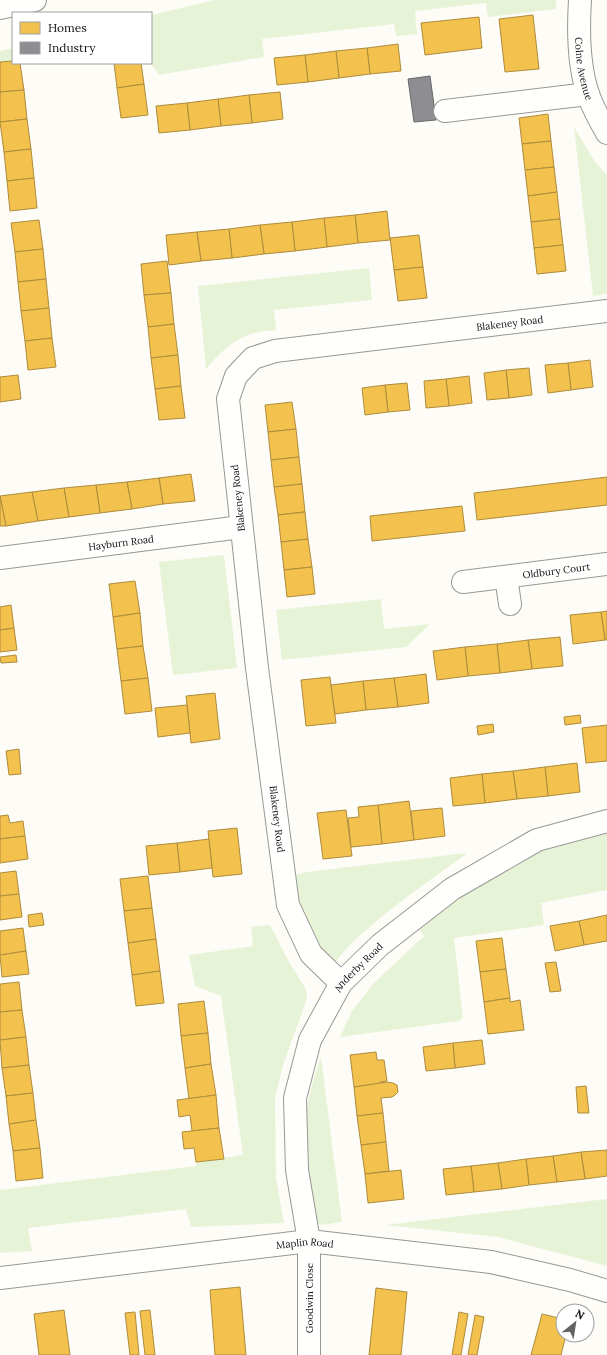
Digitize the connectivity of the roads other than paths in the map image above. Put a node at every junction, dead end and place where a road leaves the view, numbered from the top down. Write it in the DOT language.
graph roads {
  1 [pos="36,0"];
  2 [pos="580,0"];
  3 [pos="0,8"];
  4 [pos="588,94"];
  5 [pos="445,111"];
  6 [pos="607,133"];
  7 [pos="607,311"];
  8 [pos="241,527"];
  9 [pos="0,558"];
  10 [pos="607,564"];
  11 [pos="506,576"];
  12 [pos="463,582"];
  13 [pos="510,604"];
  14 [pos="607,821"];
  15 [pos="341,983"];
  16 [pos="309,1241"];
  17 [pos="0,1278"];
  18 [pos="607,1291"];
  19 [pos="309,1355"];
  1 -- 3 [label="street"];
  2 -- 4 [label="street, Colne Avenue"];
  4 -- 5 [label="street"];
  4 -- 6 [label="street, Colne Avenue"];
  7 -- 8 [label="street, Blakeney Road"];
  8 -- 9 [label="street, Hayburn Road"];
  8 -- 15 [label="street, Blakeney Road"];
  10 -- 11 [label="street, Oldbury Court"];
  11 -- 12 [label="street, Oldbury Court"];
  11 -- 13 [label="street"];
  14 -- 15 [label="street, Anderby Road"];
  15 -- 16 [label="street, Anderby Road"];
  16 -- 17 [label="street, Maplin Road"];
  16 -- 18 [label="street, Maplin Road"];
  16 -- 19 [label="street, Goodwin Close"];
}
